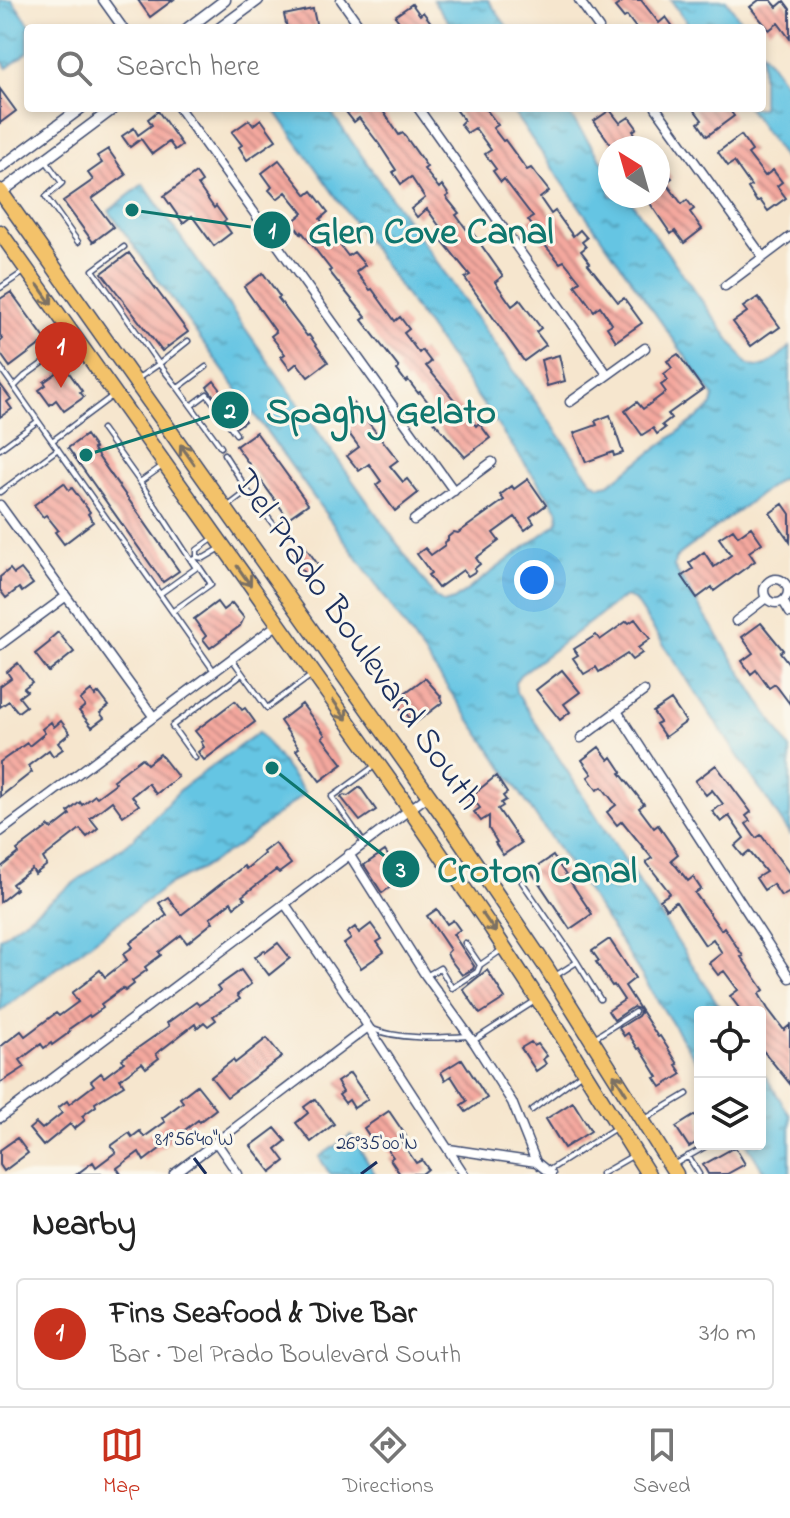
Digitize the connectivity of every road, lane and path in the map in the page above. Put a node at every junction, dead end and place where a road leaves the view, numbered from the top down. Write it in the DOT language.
graph roads {
  1 [pos="103,0"];
  2 [pos="225,0"];
  3 [pos="258,0"];
  4 [pos="341,0"];
  5 [pos="579,0"];
  6 [pos="120,24"];
  7 [pos="193,24"];
  8 [pos="225,24"];
  9 [pos="358,24"];
  10 [pos="596,24"];
  11 [pos="76,112"];
  12 [pos="109,112"];
  13 [pos="182,112"];
  14 [pos="421,112"];
  15 [pos="659,112"];
  16 [pos="45,159"];
  17 [pos="0,168"];
  18 [pos="0,192"];
  19 [pos="0,232"];
  20 [pos="790,237"];
  21 [pos="78,242"];
  22 [pos="124,247"];
  23 [pos="763,257"];
  24 [pos="27,269"];
  25 [pos="725,286"];
  26 [pos="0,289"];
  27 [pos="76,339"];
  28 [pos="188,341"];
  29 [pos="645,348"];
  30 [pos="159,364"];
  31 [pos="0,367"];
  32 [pos="206,367"];
  33 [pos="607,374"];
  34 [pos="135,381"];
  35 [pos="14,387"];
  36 [pos="178,388"];
  37 [pos="115,394"];
  38 [pos="570,402"];
  39 [pos="191,406"];
  40 [pos="38,421"];
  41 [pos="102,429"];
  42 [pos="236,434"];
  43 [pos="52,441"];
  44 [pos="221,447"];
  45 [pos="0,449"];
  46 [pos="58,449"];
  47 [pos="224,454"];
  48 [pos="492,462"];
  49 [pos="165,464"];
  50 [pos="140,482"];
  51 [pos="248,491"];
  52 [pos="454,491"];
  53 [pos="0,492"];
  54 [pos="0,505"];
  55 [pos="225,508"];
  56 [pos="414,520"];
  57 [pos="273,524"];
  58 [pos="220,541"];
  59 [pos="194,559"];
  60 [pos="788,583"];
  61 [pos="161,593"];
  62 [pos="65,597"];
  63 [pos="766,598"];
  64 [pos="783,601"];
  65 [pos="173,611"];
  66 [pos="790,613"];
  67 [pos="736,621"];
  68 [pos="278,624"];
  69 [pos="0,645"];
  70 [pos="325,649"];
  71 [pos="231,658"];
  72 [pos="214,671"];
  73 [pos="242,674"];
  74 [pos="314,674"];
  75 [pos="644,691"];
  76 [pos="617,711"];
  77 [pos="153,716"];
  78 [pos="581,738"];
  79 [pos="195,758"];
  80 [pos="378,764"];
  81 [pos="429,795"];
  82 [pos="409,809"];
  83 [pos="0,832"];
  84 [pos="364,843"];
  85 [pos="349,854"];
  86 [pos="522,882"];
  87 [pos="285,904"];
  88 [pos="465,943"];
  89 [pos="505,948"];
  90 [pos="577,962"];
  91 [pos="480,965"];
  92 [pos="426,976"];
  93 [pos="553,978"];
  94 [pos="790,978"];
  95 [pos="539,999"];
  96 [pos="600,999"];
  97 [pos="635,1012"];
  98 [pos="368,1027"];
  99 [pos="471,1038"];
  100 [pos="592,1039"];
  101 [pos="584,1071"];
  102 [pos="687,1094"];
  103 [pos="532,1110"];
  104 [pos="0,1118"];
  105 [pos="643,1120"];
  106 [pos="618,1126"];
  107 [pos="216,1142"];
  108 [pos="449,1149"];
  109 [pos="699,1150"];
  110 [pos="635,1154"];
  111 [pos="688,1156"];
  112 [pos="536,1162"];
  113 [pos="673,1170"];
  114 [pos="550,1172"];
  115 [pos="174,1174"];
  116 [pos="238,1174"];
  117 [pos="464,1174"];
  118 [pos="601,1174"];
  119 [pos="648,1174"];
  120 [pos="699,1174"];
  1 -- 6 [label="street"];
  2 -- 7 [label="street"];
  3 -- 8 [label="street"];
  4 -- 9 [label="street"];
  5 -- 10 [label="street"];
  11 -- 17 [label="street"];
  12 -- 16 [label="street"];
  13 -- 52 [label="street"];
  14 -- 33 [label="street"];
  15 -- 23 [label="street"];
  16 -- 18 [label="street"];
  16 -- 21 [label="lane"];
  18 -- 34 [label="main road, Del Prado Boulevard South"];
  19 -- 24 [label="main road, Del Prado Boulevard South"];
  20 -- 23 [label="street"];
  22 -- 30 [label="lane"];
  23 -- 25 [label="street"];
  24 -- 26 [label="lane"];
  24 -- 27 [label="main road, Del Prado Boulevard South, one-way"];
  27 -- 35 [label="lane"];
  27 -- 37 [label="main road, Del Prado Boulevard South"];
  28 -- 30 [label="lane"];
  29 -- 33 [label="street"];
  30 -- 34 [label="lane"];
  30 -- 36 [label="lane"];
  31 -- 35 [label="lane"];
  32 -- 36 [label="lane"];
  33 -- 38 [label="street"];
  55 -- 34 [label="main road, Del Prado Boulevard South, one-way"];
  35 -- 40 [label="lane"];
  36 -- 39 [label="lane"];
  37 -- 43 [label="lane"];
  37 -- 49 [label="main road, Del Prado Boulevard South"];
  39 -- 42 [label="lane"];
  39 -- 44 [label="lane"];
  40 -- 43 [label="lane"];
  40 -- 45 [label="lane"];
  41 -- 50 [label="lane"];
  43 -- 46 [label="lane"];
  46 -- 53 [label="lane"];
  46 -- 61 [label="lane"];
  47 -- 51 [label="lane"];
  48 -- 52 [label="street"];
  49 -- 50 [label="lane"];
  49 -- 58 [label="main road, Del Prado Boulevard South"];
  50 -- 59 [label="lane"];
  51 -- 55 [label="lane"];
  51 -- 57 [label="lane"];
  52 -- 56 [label="street"];
  54 -- 62 [label="street"];
  55 -- 70 [label="main road, Del Prado Boulevard South"];
  58 -- 59 [label="lane"];
  58 -- 59 [label="lane"];
  58 -- 68 [label="main road, Del Prado Boulevard South, one-way"];
  59 -- 61 [label="lane"];
  59 -- 65 [label="lane"];
  60 -- 63 [label="street"];
  60 -- 64 [label="street"];
  61 -- 65 [label="lane"];
  62 -- 69 [label="street"];
  62 -- 77 [label="street"];
  63 -- 64 [label="street"];
  63 -- 67 [label="street"];
  64 -- 66 [label="street"];
  65 -- 72 [label="lane"];
  68 -- 70 [label="main road"];
  68 -- 71 [label="street"];
  68 -- 74 [label="main road, Del Prado Boulevard South"];
  70 -- 81 [label="main road, Del Prado Boulevard South"];
  71 -- 72 [label="street"];
  71 -- 73 [label="lane"];
  72 -- 77 [label="street"];
  73 -- 74 [label="lane"];
  73 -- 79 [label="lane"];
  74 -- 80 [label="main road, Del Prado Boulevard South, one-way"];
  75 -- 76 [label="street"];
  76 -- 78 [label="street"];
  76 -- 94 [label="street"];
  77 -- 83 [label="street"];
  80 -- 82 [label="main road, Del Prado Boulevard South"];
  80 -- 84 [label="lane"];
  81 -- 82 [label="street"];
  81 -- 93 [label="main road, Del Prado Boulevard South"];
  82 -- 84 [label="street"];
  82 -- 89 [label="main road, Del Prado Boulevard South, one-way"];
  84 -- 85 [label="street"];
  85 -- 87 [label="street"];
  85 -- 92 [label="street"];
  86 -- 90 [label="lane"];
  87 -- 98 [label="street"];
  87 -- 104 [label="street"];
  88 -- 91 [label="lane"];
  89 -- 91 [label="lane"];
  89 -- 95 [label="main road, Del Prado Boulevard South"];
  90 -- 93 [label="lane"];
  90 -- 96 [label="lane"];
  91 -- 92 [label="lane"];
  92 -- 99 [label="street"];
  93 -- 100 [label="main road, Del Prado Boulevard South"];
  95 -- 99 [label="lane"];
  95 -- 101 [label="main road, Del Prado Boulevard South"];
  97 -- 100 [label="lane"];
  98 -- 99 [label="lane"];
  98 -- 107 [label="street"];
  98 -- 108 [label="street"];
  99 -- 112 [label="street"];
  105 -- 100 [label="main road, Del Prado Boulevard South, one-way"];
  101 -- 103 [label="lane"];
  101 -- 106 [label="main road, Del Prado Boulevard South"];
  102 -- 105 [label="lane"];
  105 -- 113 [label="main road, Del Prado Boulevard South"];
  106 -- 110 [label="main road, Del Prado Boulevard South"];
  106 -- 114 [label="lane"];
  107 -- 115 [label="street"];
  107 -- 116 [label="street"];
  108 -- 112 [label="street"];
  108 -- 117 [label="street"];
  109 -- 111 [label="lane"];
  110 -- 118 [label="lane"];
  110 -- 119 [label="main road, Del Prado Boulevard South"];
  111 -- 113 [label="lane"];
  111 -- 120 [label="lane"];
  112 -- 114 [label="street"];
}
